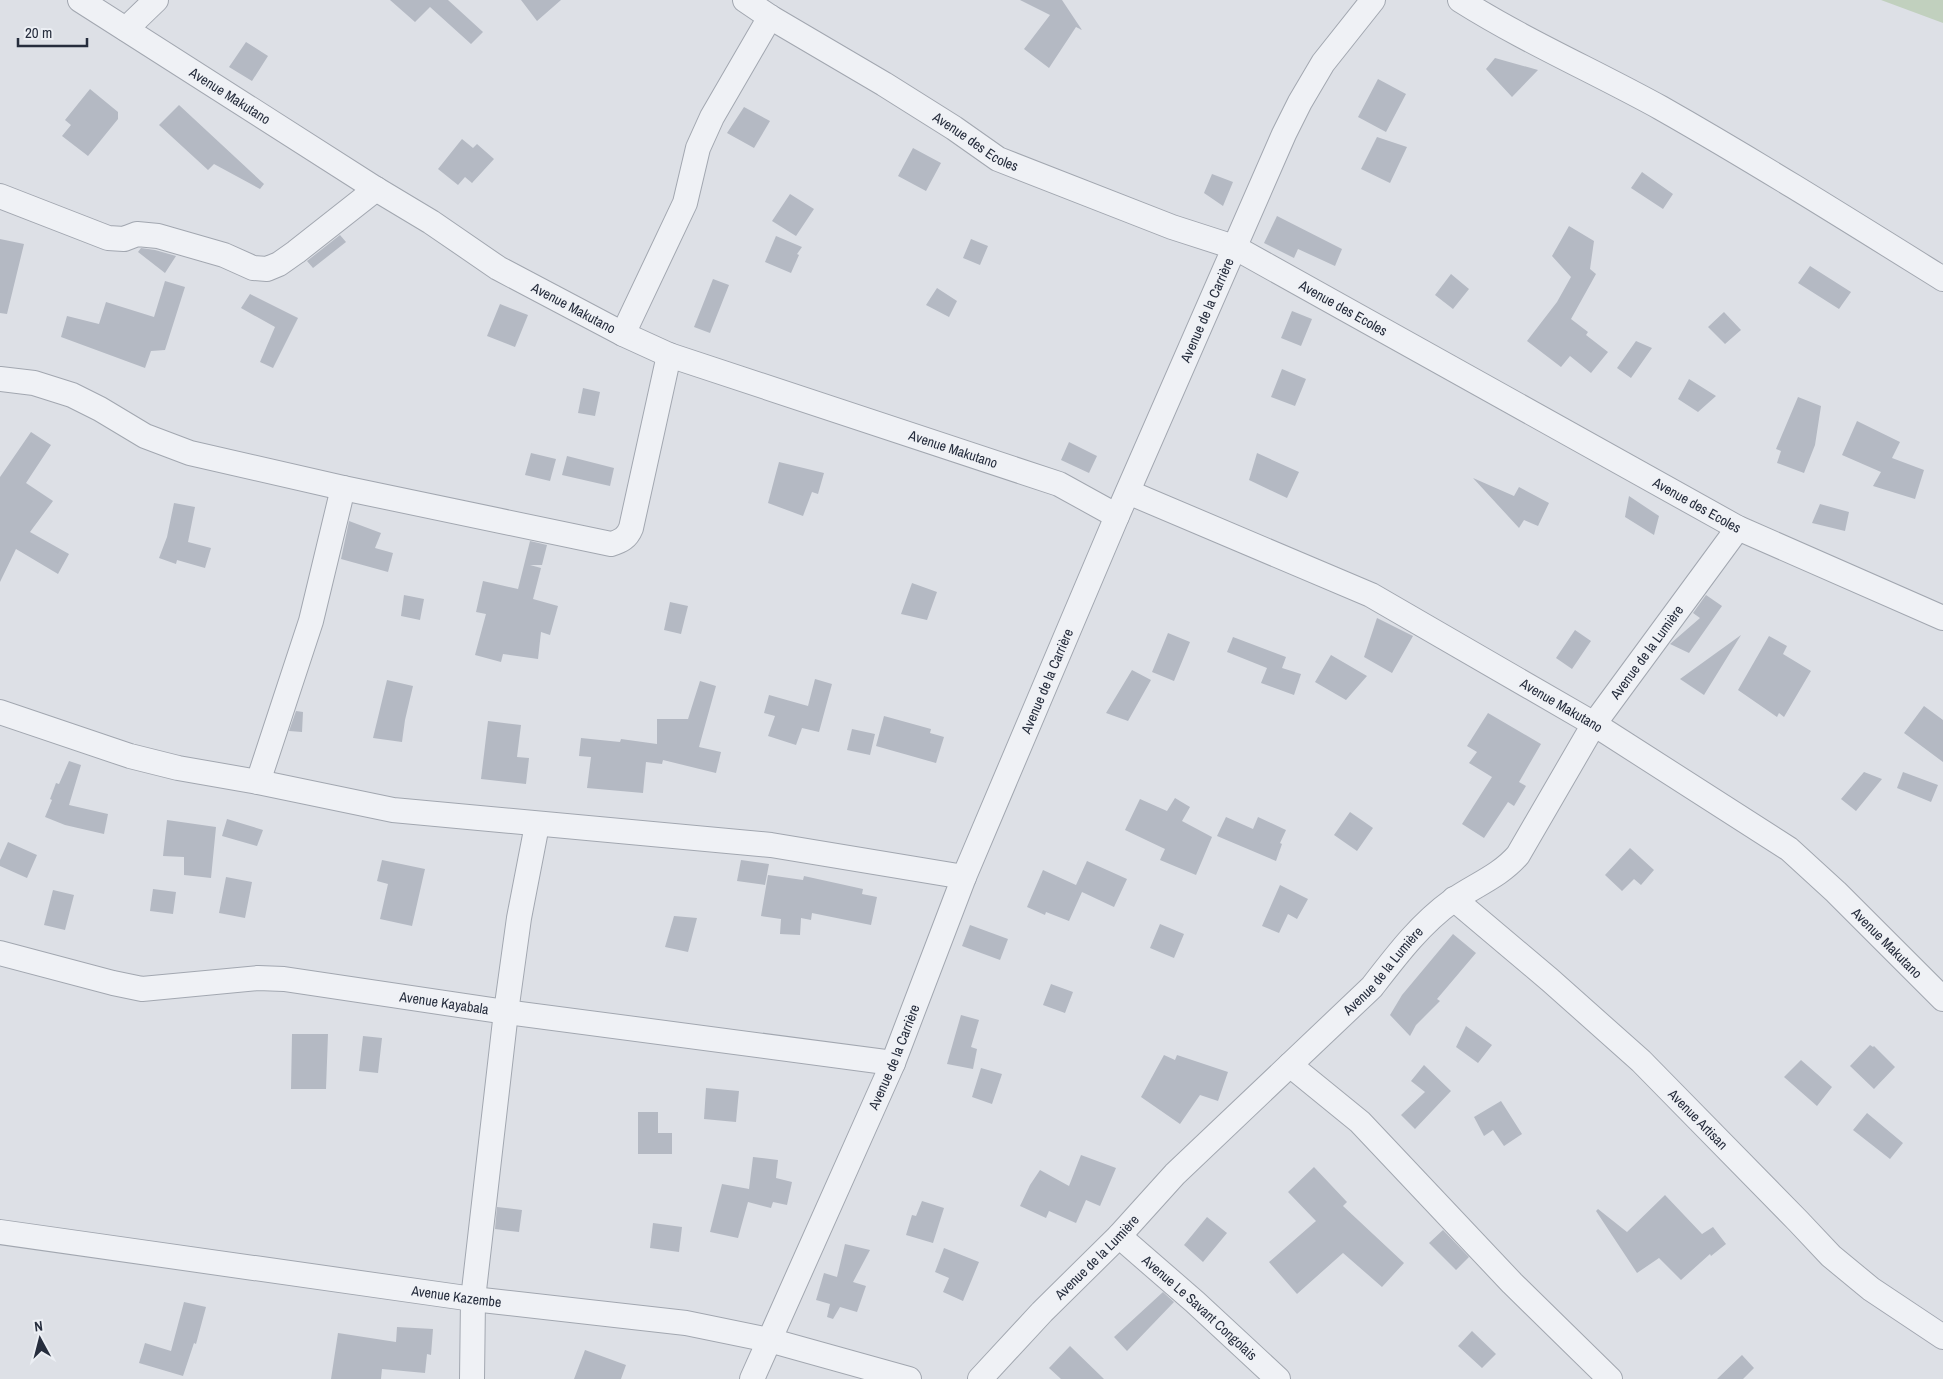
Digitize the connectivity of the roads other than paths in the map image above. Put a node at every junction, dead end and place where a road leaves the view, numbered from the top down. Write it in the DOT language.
graph roads {
  1 [pos="80,0"];
  2 [pos="156,0"];
  3 [pos="745,0"];
  4 [pos="1373,0"];
  5 [pos="1460,0"];
  6 [pos="770,17"];
  7 [pos="126,29"];
  8 [pos="376,189"];
  9 [pos="0,196"];
  10 [pos="1234,247"];
  11 [pos="1943,279"];
  12 [pos="623,334"];
  13 [pos="669,355"];
  14 [pos="0,379"];
  15 [pos="343,488"];
  16 [pos="1128,492"];
  17 [pos="1118,516"];
  18 [pos="1738,528"];
  19 [pos="1943,618"];
  20 [pos="0,712"];
  21 [pos="1594,724"];
  22 [pos="258,782"];
  23 [pos="536,825"];
  24 [pos="964,877"];
  25 [pos="1454,899"];
  26 [pos="0,953"];
  27 [pos="1943,999"];
  28 [pos="506,1012"];
  29 [pos="893,1063"];
  30 [pos="1290,1065"];
  31 [pos="0,1232"];
  32 [pos="1119,1236"];
  33 [pos="473,1298"];
  34 [pos="1943,1336"];
  35 [pos="769,1340"];
  36 [pos="472,1379"];
  37 [pos="752,1379"];
  38 [pos="909,1379"];
  39 [pos="980,1379"];
  40 [pos="1278,1379"];
  41 [pos="1610,1379"];
  1 -- 7 [label="street, Avenue Makutano"];
  2 -- 7 [label="street"];
  3 -- 6 [label="street, Avenue des Ecoles"];
  4 -- 10 [label="street, Avenue de la Carrière"];
  5 -- 11 [label="street"];
  6 -- 10 [label="street, Avenue des Ecoles"];
  6 -- 12 [label="street"];
  7 -- 8 [label="street, Avenue Makutano"];
  8 -- 9 [label="street"];
  8 -- 12 [label="street, Avenue Makutano"];
  10 -- 16 [label="street, Avenue de la Carrière"];
  10 -- 18 [label="street, Avenue des Ecoles"];
  12 -- 13 [label="street, Avenue Makutano"];
  13 -- 15 [label="street"];
  13 -- 17 [label="street, Avenue Makutano"];
  14 -- 15 [label="street"];
  15 -- 22 [label="street"];
  16 -- 17 [label="street, Avenue de la Carrière"];
  16 -- 21 [label="street, Avenue Makutano"];
  17 -- 24 [label="street, Avenue de la Carrière"];
  18 -- 19 [label="street, Avenue des Ecoles"];
  18 -- 21 [label="street, Avenue de la Lumière"];
  20 -- 22 [label="street"];
  21 -- 25 [label="street, Avenue de la Lumière"];
  21 -- 27 [label="street, Avenue Makutano"];
  22 -- 23 [label="street"];
  23 -- 24 [label="street"];
  23 -- 28 [label="street"];
  24 -- 29 [label="street, Avenue de la Carrière"];
  25 -- 30 [label="street, Avenue de la Lumière"];
  25 -- 34 [label="street, Avenue Artisan"];
  26 -- 28 [label="street, Avenue Kayabala"];
  28 -- 29 [label="street, Avenue Kayabala"];
  28 -- 33 [label="street"];
  29 -- 35 [label="street, Avenue de la Carrière"];
  30 -- 32 [label="street, Avenue de la Lumière"];
  30 -- 41 [label="street"];
  31 -- 33 [label="street, Avenue Kazembe"];
  32 -- 39 [label="street, Avenue de la Lumière"];
  32 -- 40 [label="street, Avenue Le Savant Congolais"];
  33 -- 35 [label="street, Avenue Kazembe"];
  33 -- 36 [label="street"];
  35 -- 37 [label="street, Avenue de la Carrière"];
  35 -- 38 [label="street, Avenue Kazembe"];
}
